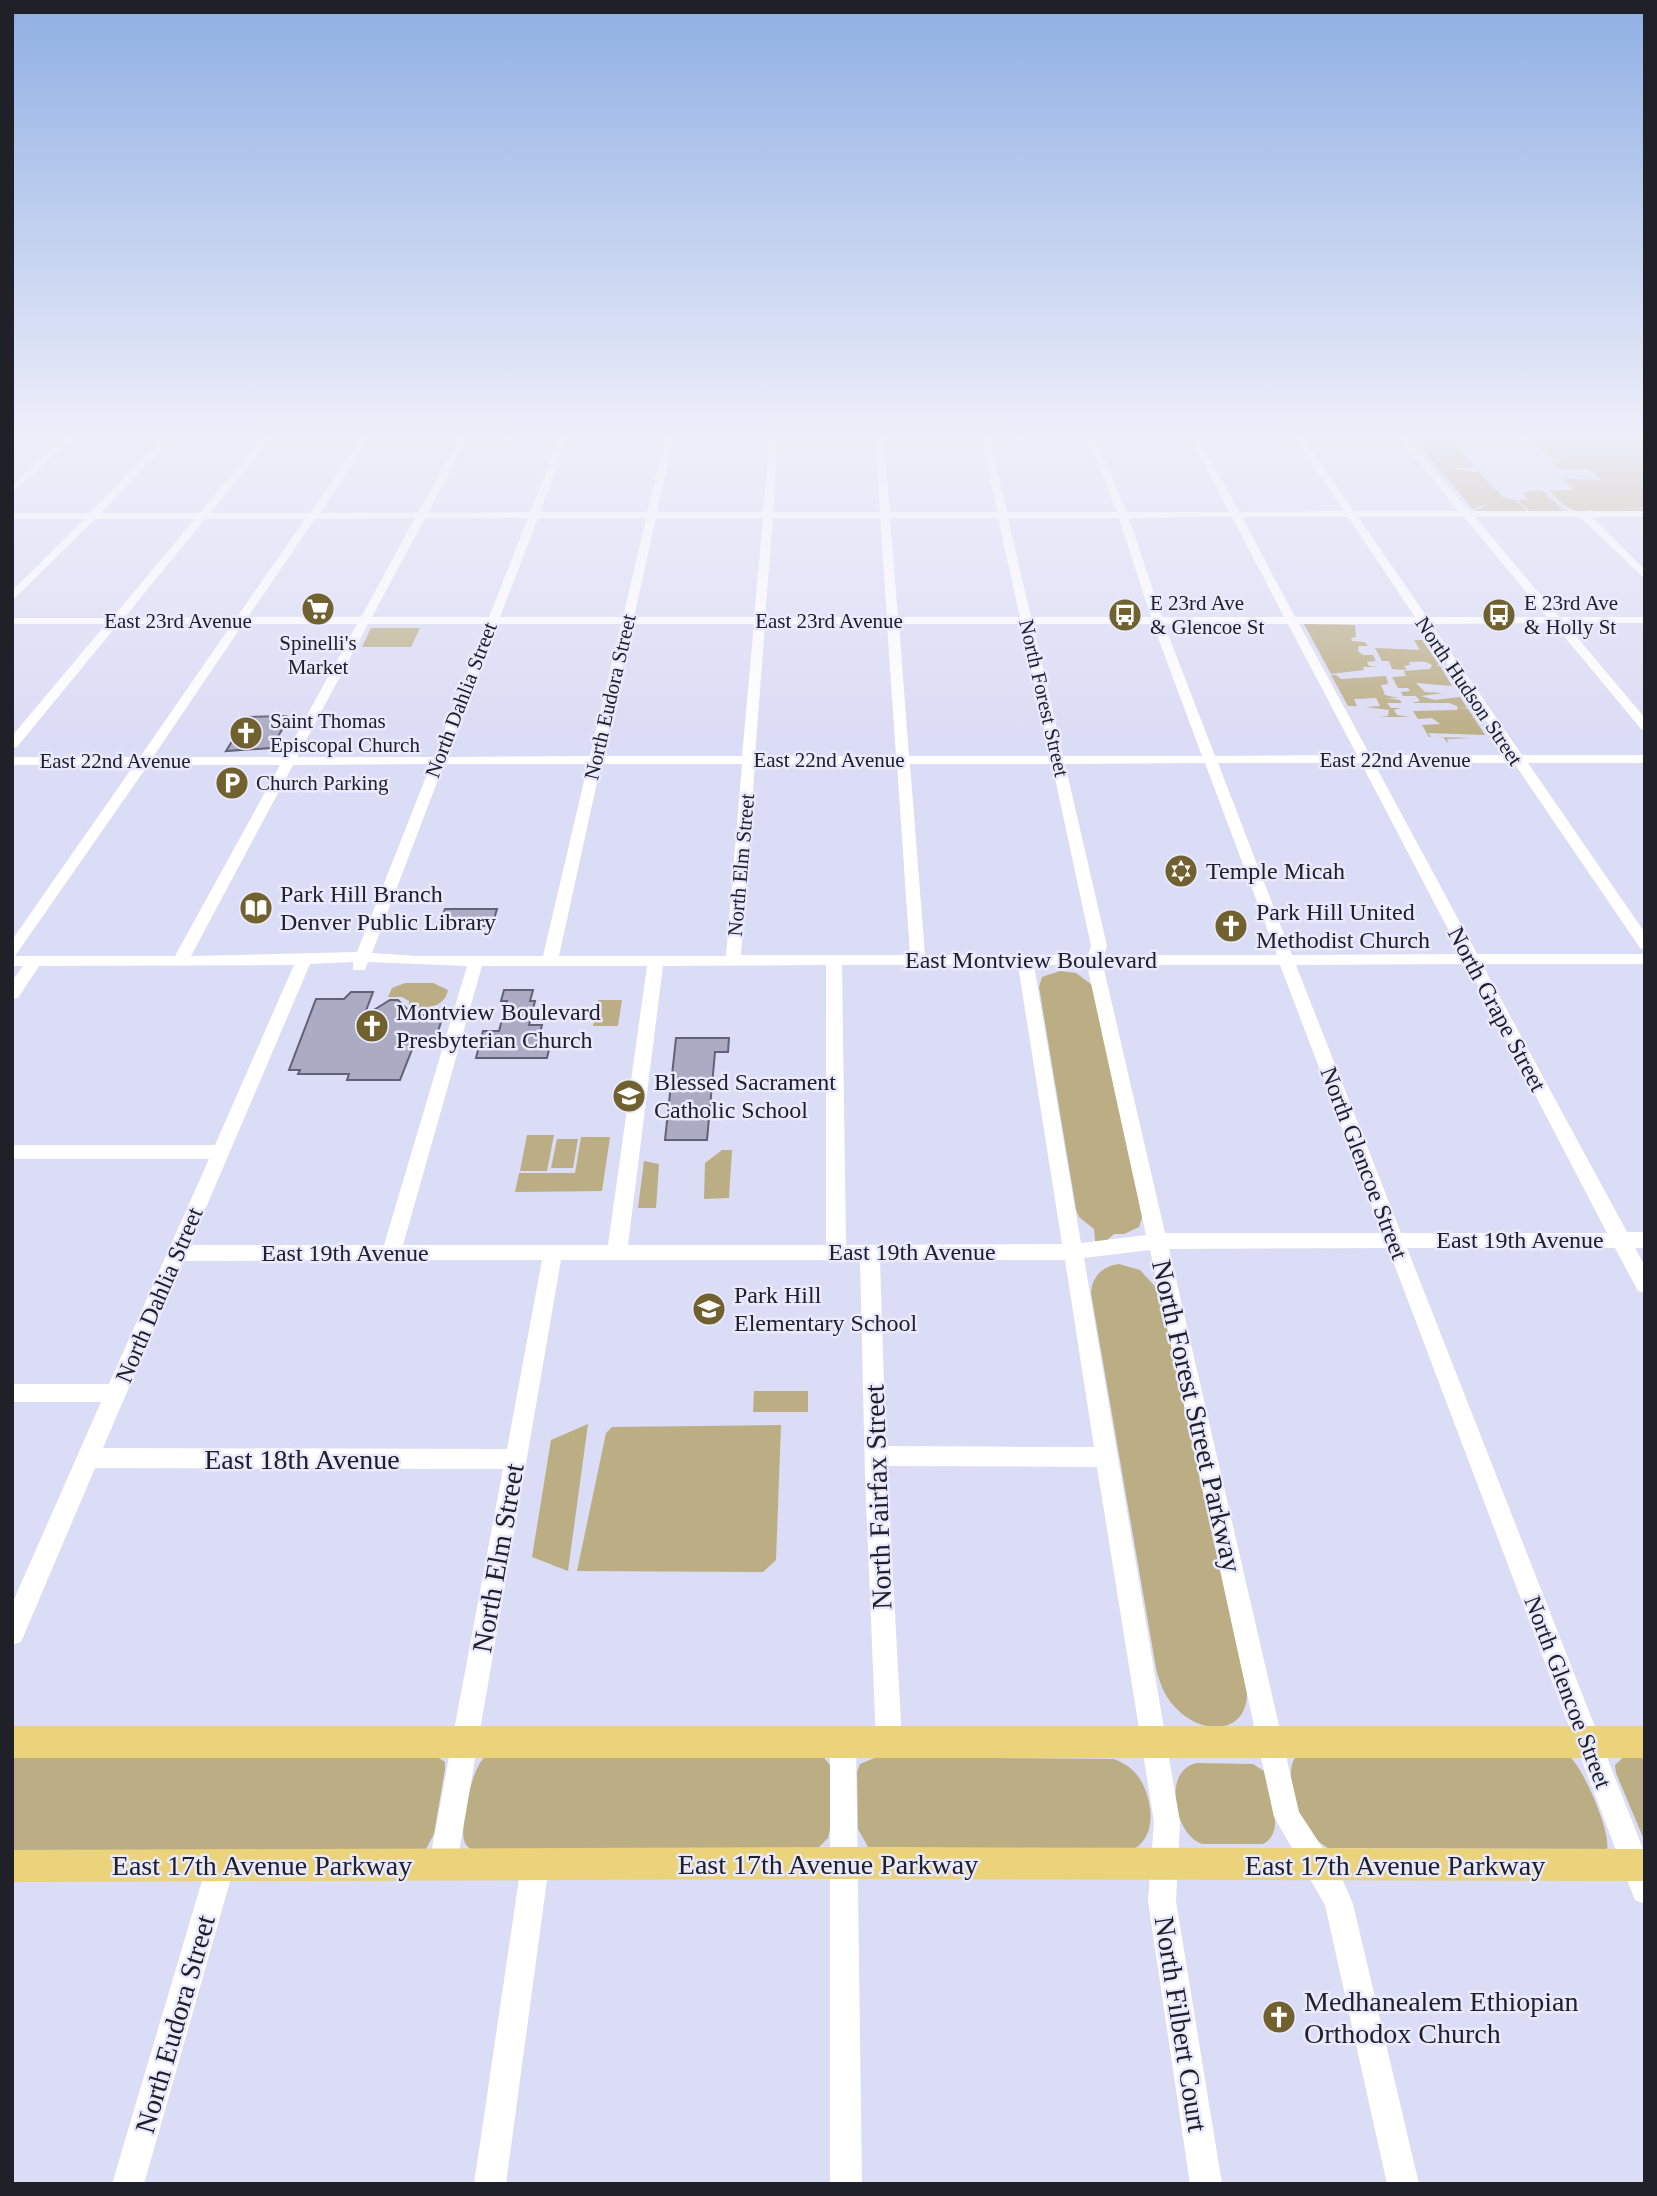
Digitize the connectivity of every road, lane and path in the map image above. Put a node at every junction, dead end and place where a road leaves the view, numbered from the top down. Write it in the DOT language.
graph roads {
  1 [pos="72,537"];
  2 [pos="184,537"];
  3 [pos="296,537"];
  4 [pos="409,537"];
  5 [pos="524,537"];
  6 [pos="647,537"];
  7 [pos="765,537"];
  8 [pos="887,537"];
  9 [pos="1008,537"];
  10 [pos="1130,537"];
  11 [pos="1247,537"];
  12 [pos="1366,537"];
  13 [pos="1486,537"];
  14 [pos="1606,537"];
  15 [pos="1645,576"];
  16 [pos="12,598"];
  17 [pos="892,620"];
  18 [pos="1025,620"];
  19 [pos="1158,620"];
  20 [pos="1290,620"];
  21 [pos="1421,620"];
  22 [pos="1555,620"];
  23 [pos="1645,620"];
  24 [pos="12,621"];
  25 [pos="114,621"];
  26 [pos="239,621"];
  27 [pos="364,621"];
  28 [pos="491,621"];
  29 [pos="627,621"];
  30 [pos="759,621"];
  31 [pos="1645,726"];
  32 [pos="12,744"];
  33 [pos="595,760"];
  34 [pos="750,760"];
  35 [pos="903,760"];
  36 [pos="1059,760"];
  37 [pos="1210,760"];
  38 [pos="1364,760"];
  39 [pos="1516,760"];
  40 [pos="1645,760"];
  41 [pos="12,761"];
  42 [pos="144,761"];
  43 [pos="289,761"];
  44 [pos="438,761"];
  45 [pos="1645,945"];
  46 [pos="12,953"];
  47 [pos="1471,959"];
  48 [pos="1645,959"];
  49 [pos="550,960"];
  50 [pos="656,960"];
  51 [pos="733,960"];
  52 [pos="834,960"];
  53 [pos="918,960"];
  54 [pos="1025,960"];
  55 [pos="1094,960"];
  56 [pos="1287,960"];
  57 [pos="12,961"];
  58 [pos="34,961"];
  59 [pos="180,961"];
  60 [pos="361,961"];
  61 [pos="476,961"];
  62 [pos="303,962"];
  63 [pos="12,994"];
  64 [pos="12,1152"];
  65 [pos="221,1152"];
  66 [pos="1394,1240"];
  67 [pos="1620,1240"];
  68 [pos="1645,1240"];
  69 [pos="1158,1241"];
  70 [pos="836,1252"];
  71 [pos="870,1252"];
  72 [pos="1073,1252"];
  73 [pos="178,1253"];
  74 [pos="391,1253"];
  75 [pos="553,1253"];
  76 [pos="617,1253"];
  77 [pos="1645,1285"];
  78 [pos="12,1393"];
  79 [pos="117,1393"];
  80 [pos="876,1457"];
  81 [pos="1107,1457"];
  82 [pos="89,1458"];
  83 [pos="516,1459"];
  84 [pos="12,1633"];
  85 [pos="12,1742"];
  86 [pos="843,1742"];
  87 [pos="889,1742"];
  88 [pos="1154,1742"];
  89 [pos="1269,1742"];
  90 [pos="1587,1742"];
  91 [pos="1645,1742"];
  92 [pos="464,1743"];
  93 [pos="221,1864"];
  94 [pos="443,1864"];
  95 [pos="845,1864"];
  96 [pos="1162,1864"];
  97 [pos="1317,1865"];
  98 [pos="12,1866"];
  99 [pos="536,1866"];
  100 [pos="1642,1873"];
  101 [pos="128,2184"];
  102 [pos="489,2184"];
  103 [pos="846,2184"];
  104 [pos="1206,2184"];
  105 [pos="1403,2184"];
  1 -- 16 [label="street"];
  2 -- 25 [label="street"];
  3 -- 26 [label="street"];
  4 -- 27 [label="street"];
  5 -- 28 [label="street, North Dahlia Street"];
  6 -- 29 [label="street, North Eudora Street"];
  7 -- 30 [label="street, North Elm Street"];
  8 -- 17 [label="street"];
  9 -- 18 [label="street, North Forest Street"];
  10 -- 19 [label="street, North Glencoe Street"];
  11 -- 20 [label="street, North Grape Street"];
  12 -- 21 [label="street, North Hudson Street"];
  13 -- 22 [label="street"];
  14 -- 15 [label="street"];
  17 -- 18 [label="street, East 23rd Avenue"];
  17 -- 30 [label="street, East 23rd Avenue"];
  17 -- 35 [label="street"];
  18 -- 19 [label="street, East 23rd Avenue"];
  18 -- 36 [label="street, North Forest Street"];
  19 -- 20 [label="street, East 23rd Avenue"];
  19 -- 37 [label="street, North Glencoe Street"];
  20 -- 21 [label="street, East 23rd Avenue"];
  20 -- 38 [label="street, North Grape Street"];
  21 -- 22 [label="street, East 23rd Avenue"];
  21 -- 39 [label="street, North Hudson Street"];
  22 -- 23 [label="street, East 23rd Avenue"];
  22 -- 31 [label="street"];
  24 -- 25 [label="street, East 23rd Avenue"];
  25 -- 26 [label="street, East 23rd Avenue"];
  25 -- 32 [label="street"];
  26 -- 27 [label="street, East 23rd Avenue"];
  26 -- 42 [label="street"];
  27 -- 28 [label="street, East 23rd Avenue"];
  27 -- 43 [label="street"];
  28 -- 29 [label="street, East 23rd Avenue"];
  28 -- 44 [label="street, North Dahlia Street"];
  29 -- 30 [label="street, East 23rd Avenue"];
  29 -- 33 [label="street, North Eudora Street"];
  30 -- 34 [label="street, North Elm Street"];
  33 -- 34 [label="street, East 22nd Avenue"];
  33 -- 44 [label="street, East 22nd Avenue"];
  33 -- 49 [label="street, North Eudora Street"];
  34 -- 35 [label="street, East 22nd Avenue"];
  34 -- 51 [label="street, North Elm Street"];
  35 -- 36 [label="street, East 22nd Avenue"];
  35 -- 53 [label="street"];
  36 -- 37 [label="street, East 22nd Avenue"];
  36 -- 55 [label="street, North Forest Street"];
  37 -- 38 [label="street, East 22nd Avenue"];
  37 -- 56 [label="street, North Glencoe Street"];
  38 -- 39 [label="street, East 22nd Avenue"];
  38 -- 47 [label="street, North Grape Street"];
  39 -- 40 [label="street, East 22nd Avenue"];
  39 -- 45 [label="street, North Hudson Street"];
  41 -- 42 [label="street, East 22nd Avenue"];
  42 -- 43 [label="street, East 22nd Avenue"];
  42 -- 46 [label="street"];
  43 -- 44 [label="street, East 22nd Avenue"];
  43 -- 59 [label="street"];
  44 -- 60 [label="street, North Dahlia Street"];
  47 -- 48 [label="street, East Montview Boulevard"];
  47 -- 56 [label="street, East Montview Boulevard"];
  47 -- 67 [label="street, North Grape Street"];
  49 -- 50 [label="street, East Montview Boulevard"];
  49 -- 61 [label="street, East Montview Boulevard"];
  50 -- 51 [label="street, East Montview Boulevard"];
  50 -- 76 [label="street"];
  51 -- 52 [label="street, East Montview Boulevard"];
  52 -- 53 [label="street, East Montview Boulevard"];
  52 -- 70 [label="street"];
  53 -- 54 [label="street, East Montview Boulevard"];
  54 -- 55 [label="street, East Montview Boulevard"];
  54 -- 72 [label="street"];
  55 -- 56 [label="street, East Montview Boulevard"];
  55 -- 69 [label="street, North Forest Street Parkway"];
  56 -- 66 [label="street, North Glencoe Street"];
  57 -- 58 [label="street, East Montview Boulevard"];
  58 -- 59 [label="street, East Montview Boulevard"];
  58 -- 63 [label="street"];
  59 -- 62 [label="street, East Montview Boulevard"];
  60 -- 61 [label="street, East Montview Boulevard"];
  60 -- 62 [label="street, East Montview Boulevard"];
  61 -- 74 [label="street"];
  62 -- 65 [label="street, North Dahlia Street"];
  64 -- 65 [label="street"];
  65 -- 73 [label="street, North Dahlia Street"];
  66 -- 67 [label="street, East 19th Avenue"];
  66 -- 69 [label="street, East 19th Avenue"];
  66 -- 90 [label="street, North Glencoe Street"];
  67 -- 68 [label="street, East 19th Avenue"];
  67 -- 77 [label="street, North Grape Street"];
  69 -- 72 [label="street, East 19th Avenue"];
  69 -- 89 [label="street, North Forest Street Parkway"];
  70 -- 71 [label="street, East 19th Avenue"];
  70 -- 76 [label="street, East 19th Avenue"];
  71 -- 72 [label="street, East 19th Avenue"];
  71 -- 80 [label="street, North Fairfax Street"];
  72 -- 81 [label="street"];
  73 -- 74 [label="street, East 19th Avenue"];
  73 -- 79 [label="street, North Dahlia Street"];
  74 -- 75 [label="street, East 19th Avenue"];
  75 -- 76 [label="street, East 19th Avenue"];
  75 -- 83 [label="street, North Elm Street"];
  78 -- 79 [label="street"];
  79 -- 82 [label="street, North Dahlia Street"];
  80 -- 81 [label="street"];
  80 -- 87 [label="street, North Fairfax Street"];
  81 -- 88 [label="street"];
  82 -- 83 [label="street, East 18th Avenue"];
  82 -- 84 [label="street, North Dahlia Street"];
  83 -- 92 [label="street, North Elm Street"];
  85 -- 92 [label="main road"];
  86 -- 87 [label="main road"];
  86 -- 92 [label="main road"];
  86 -- 95 [label="street"];
  87 -- 88 [label="main road"];
  88 -- 89 [label="main road"];
  88 -- 96 [label="street, North Filbert Court"];
  89 -- 90 [label="main road"];
  89 -- 97 [label="street, North Forest Street Parkway"];
  90 -- 91 [label="main road"];
  90 -- 100 [label="street, North Glencoe Street"];
  92 -- 94 [label="street, North Elm Street"];
  93 -- 94 [label="main road, East 17th Avenue Parkway"];
  93 -- 98 [label="main road, East 17th Avenue Parkway"];
  93 -- 101 [label="street, North Eudora Street"];
  94 -- 99 [label="main road, East 17th Avenue Parkway"];
  95 -- 96 [label="main road, East 17th Avenue Parkway"];
  95 -- 99 [label="main road, East 17th Avenue Parkway"];
  95 -- 103 [label="street"];
  96 -- 97 [label="main road, East 17th Avenue Parkway"];
  96 -- 104 [label="street, North Filbert Court"];
  97 -- 100 [label="main road, East 17th Avenue Parkway"];
  97 -- 105 [label="street"];
  99 -- 102 [label="street"];
}
